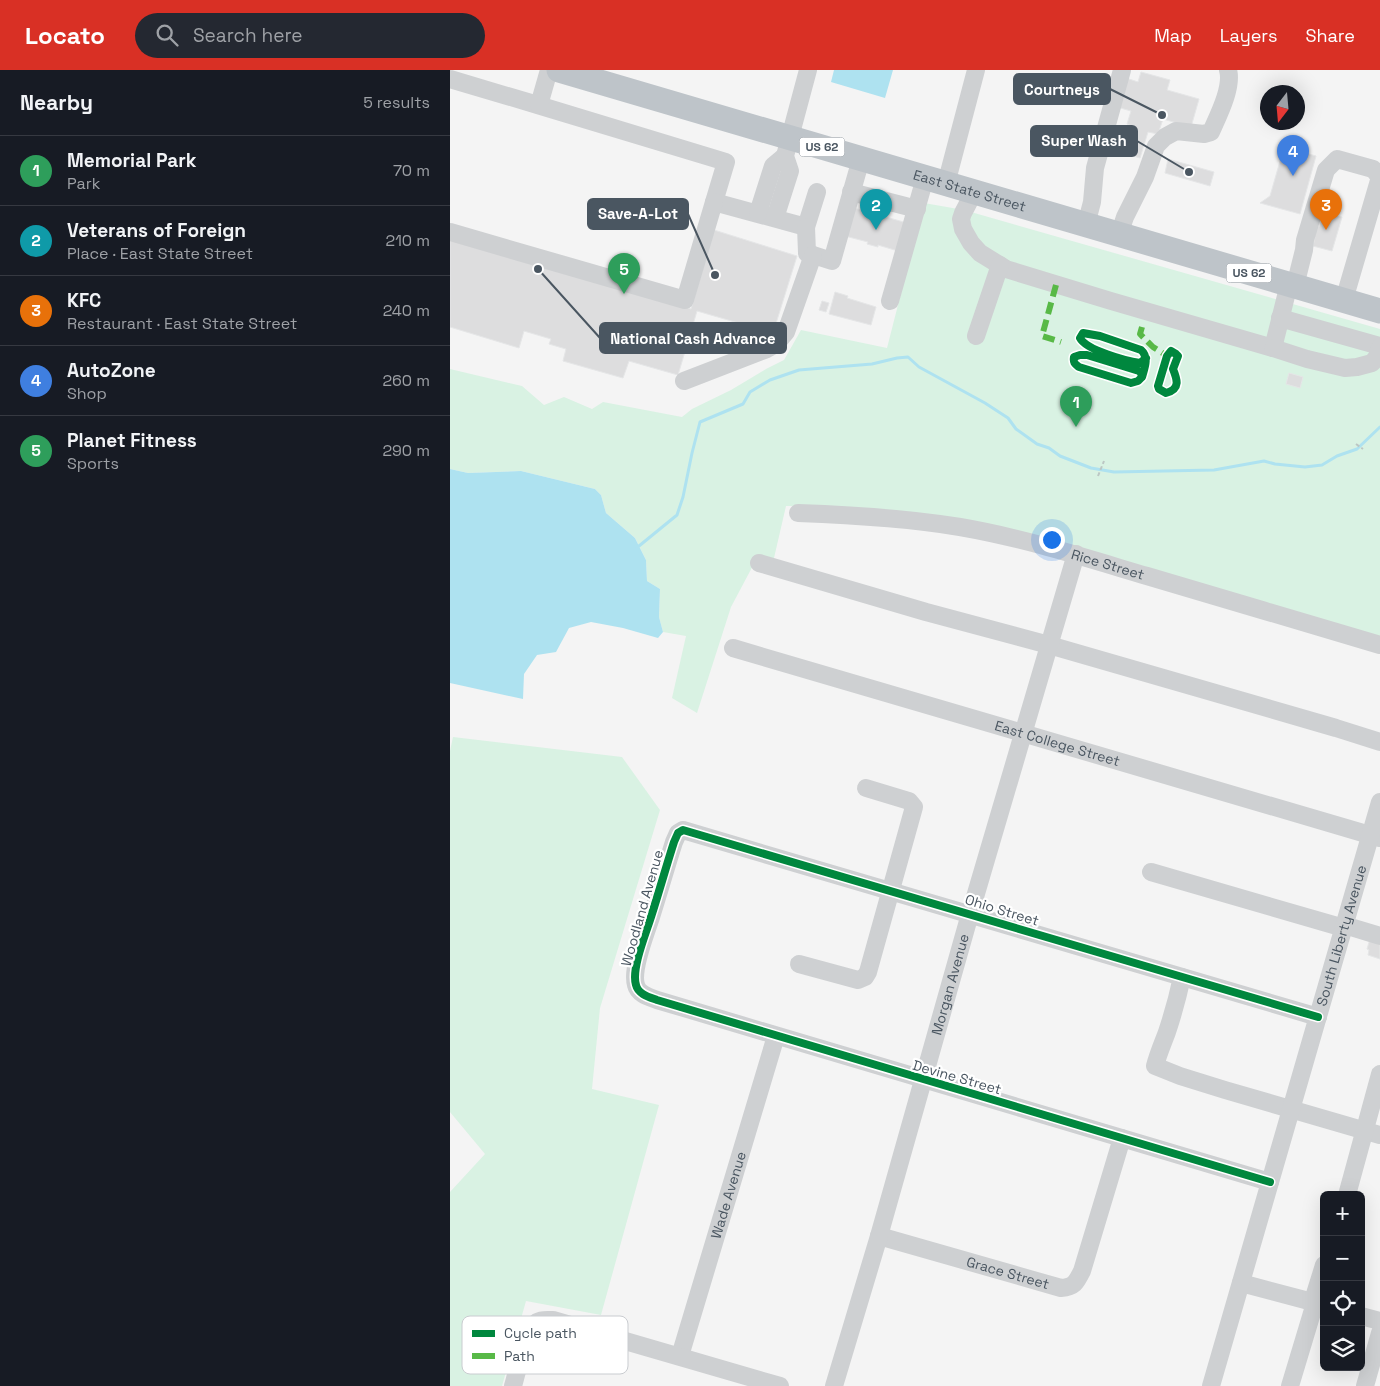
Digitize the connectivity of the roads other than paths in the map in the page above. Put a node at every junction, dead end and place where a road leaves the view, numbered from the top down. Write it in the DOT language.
graph roads {
  1 [pos="549,70"];
  2 [pos="559,70"];
  3 [pos="808,70"];
  4 [pos="976,70"];
  5 [pos="1122,70"];
  6 [pos="1228,70"];
  7 [pos="450,79"];
  8 [pos="539,105"];
  9 [pos="788,147"];
  10 [pos="861,159"];
  11 [pos="935,181"];
  12 [pos="817,192"];
  13 [pos="851,192"];
  14 [pos="974,192"];
  15 [pos="714,202"];
  16 [pos="916,209"];
  17 [pos="767,216"];
  18 [pos="1086,225"];
  19 [pos="806,227"];
  20 [pos="450,232"];
  21 [pos="1119,235"];
  22 [pos="813,255"];
  23 [pos="1000,265"];
  24 [pos="1292,285"];
  25 [pos="1344,300"];
  26 [pos="890,301"];
  27 [pos="1380,311"];
  28 [pos="1280,318"];
  29 [pos="976,336"];
  30 [pos="1380,346"];
  31 [pos="1272,348"];
  32 [pos="684,380"];
  33 [pos="798,513"];
  34 [pos="1076,554"];
  35 [pos="759,563"];
  36 [pos="1049,645"];
  37 [pos="1380,645"];
  38 [pos="733,648"];
  39 [pos="1023,734"];
  40 [pos="1380,742"];
  41 [pos="866,788"];
  42 [pos="1380,802"];
  43 [pos="679,832"];
  44 [pos="1375,837"];
  45 [pos="1151,872"];
  46 [pos="890,890"];
  47 [pos="970,914"];
  48 [pos="1344,927"];
  49 [pos="1380,936"];
  50 [pos="800,964"];
  51 [pos="1182,977"];
  52 [pos="639,991"];
  53 [pos="1318,1017"];
  54 [pos="776,1036"];
  55 [pos="1380,1074"];
  56 [pos="923,1080"];
  57 [pos="1291,1110"];
  58 [pos="1372,1133"];
  59 [pos="1122,1138"];
  60 [pos="1270,1182"];
  61 [pos="1349,1191"];
  62 [pos="880,1236"];
  63 [pos="1320,1278"];
  64 [pos="1241,1282"];
  65 [pos="1319,1304"];
  66 [pos="1365,1317"];
  67 [pos="1380,1321"];
  68 [pos="1380,1333"];
  69 [pos="628,1341"];
  70 [pos="680,1356"];
  71 [pos="517,1374"];
  72 [pos="513,1386"];
  73 [pos="780,1386"];
  74 [pos="834,1386"];
  75 [pos="1211,1386"];
  76 [pos="1290,1386"];
  77 [pos="1365,1386"];
  1 -- 8 [label="street"];
  2 -- 9 [label="highway, East State Street / US 62"];
  3 -- 9 [label="street"];
  4 -- 11 [label="street"];
  5 -- 18 [label="street"];
  6 -- 21 [label="street"];
  7 -- 8 [label="street"];
  8 -- 15 [label="street"];
  9 -- 10 [label="highway, East State Street / US 62"];
  9 -- 17 [label="street"];
  10 -- 11 [label="highway, East State Street / US 62"];
  10 -- 13 [label="street"];
  11 -- 14 [label="highway, East State Street / US 62"];
  11 -- 16 [label="street"];
  12 -- 19 [label="street"];
  13 -- 16 [label="street"];
  13 -- 22 [label="street"];
  14 -- 18 [label="highway, East State Street / US 62"];
  14 -- 23 [label="street"];
  15 -- 17 [label="street"];
  15 -- 20 [label="street"];
  16 -- 26 [label="street"];
  17 -- 19 [label="street"];
  18 -- 21 [label="highway, East State Street / US 62"];
  19 -- 22 [label="street"];
  21 -- 24 [label="highway, East State Street / US 62"];
  22 -- 32 [label="street"];
  23 -- 29 [label="street"];
  23 -- 31 [label="street"];
  24 -- 25 [label="highway, East State Street / US 62"];
  24 -- 25 [label="street"];
  24 -- 28 [label="street"];
  25 -- 27 [label="highway, East State Street / US 62"];
  28 -- 30 [label="street"];
  28 -- 31 [label="street"];
  30 -- 31 [label="street"];
  33 -- 34 [label="street, Rice Street"];
  34 -- 36 [label="street, Morgan Avenue"];
  34 -- 37 [label="street, Rice Street"];
  35 -- 36 [label="street"];
  36 -- 39 [label="street, Morgan Avenue"];
  36 -- 40 [label="street"];
  38 -- 39 [label="street, East College Street"];
  39 -- 44 [label="street, East College Street"];
  39 -- 47 [label="street, Morgan Avenue"];
  41 -- 46 [label="street"];
  42 -- 44 [label="street, South Liberty Avenue"];
  43 -- 46 [label="street, Ohio Street"];
  43 -- 52 [label="street, Woodland Avenue"];
  44 -- 48 [label="street, South Liberty Avenue"];
  45 -- 48 [label="street"];
  46 -- 47 [label="street, Ohio Street"];
  46 -- 50 [label="street"];
  47 -- 51 [label="street, Ohio Street"];
  47 -- 56 [label="street, Morgan Avenue"];
  48 -- 49 [label="street"];
  48 -- 53 [label="street, South Liberty Avenue"];
  51 -- 53 [label="street, Ohio Street"];
  51 -- 57 [label="street"];
  52 -- 54 [label="street, Devine Street"];
  53 -- 57 [label="street, South Liberty Avenue"];
  54 -- 56 [label="street, Devine Street"];
  54 -- 70 [label="street, Wade Avenue"];
  55 -- 58 [label="street"];
  56 -- 59 [label="street, Devine Street"];
  56 -- 62 [label="street, Morgan Avenue"];
  57 -- 58 [label="street"];
  57 -- 60 [label="street, South Liberty Avenue"];
  58 -- 61 [label="street"];
  59 -- 60 [label="street, Devine Street"];
  59 -- 62 [label="street, Grace Street"];
  60 -- 64 [label="street, South Liberty Avenue"];
  62 -- 74 [label="street, Morgan Avenue"];
  63 -- 65 [label="street"];
  64 -- 65 [label="street"];
  64 -- 75 [label="street, South Liberty Avenue"];
  65 -- 76 [label="street"];
  66 -- 67 [label="street"];
  68 -- 77 [label="street"];
  69 -- 70 [label="street"];
  70 -- 73 [label="street"];
  71 -- 72 [label="street"];
}
